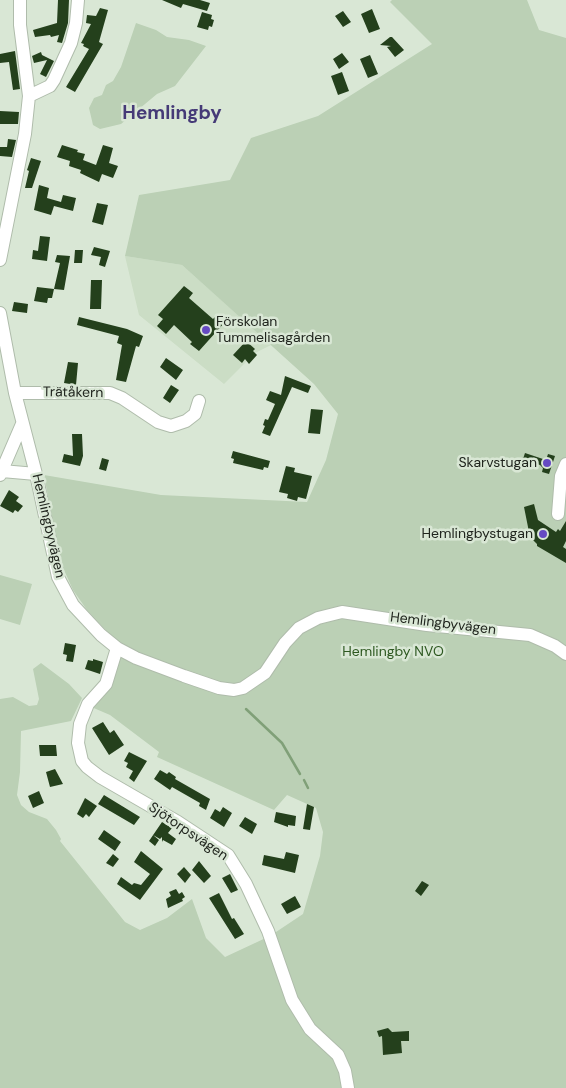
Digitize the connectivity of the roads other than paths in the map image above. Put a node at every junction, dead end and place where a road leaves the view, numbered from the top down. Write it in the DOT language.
graph roads {
  1 [pos="20,0"];
  2 [pos="78,0"];
  3 [pos="28,96"];
  4 [pos="0,260"];
  5 [pos="0,313"];
  6 [pos="15,393"];
  7 [pos="199,401"];
  8 [pos="22,424"];
  9 [pos="566,464"];
  10 [pos="1,473"];
  11 [pos="36,474"];
  12 [pos="558,514"];
  13 [pos="117,648"];
  14 [pos="566,654"];
  15 [pos="348,1088"];
  1 -- 3 [label="street"];
  2 -- 3 [label="street"];
  3 -- 4 [label="street"];
  5 -- 6 [label="street, Hemlingbyvägen"];
  6 -- 7 [label="street, Trätåkern"];
  6 -- 8 [label="street, Hemlingbyvägen"];
  8 -- 10 [label="street"];
  8 -- 11 [label="street, Hemlingbyvägen"];
  9 -- 12 [label="street"];
  10 -- 11 [label="street"];
  11 -- 13 [label="street, Hemlingbyvägen"];
  13 -- 14 [label="street, Hemlingbyvägen"];
  13 -- 15 [label="street, Sjötorpsvägen"];
}
